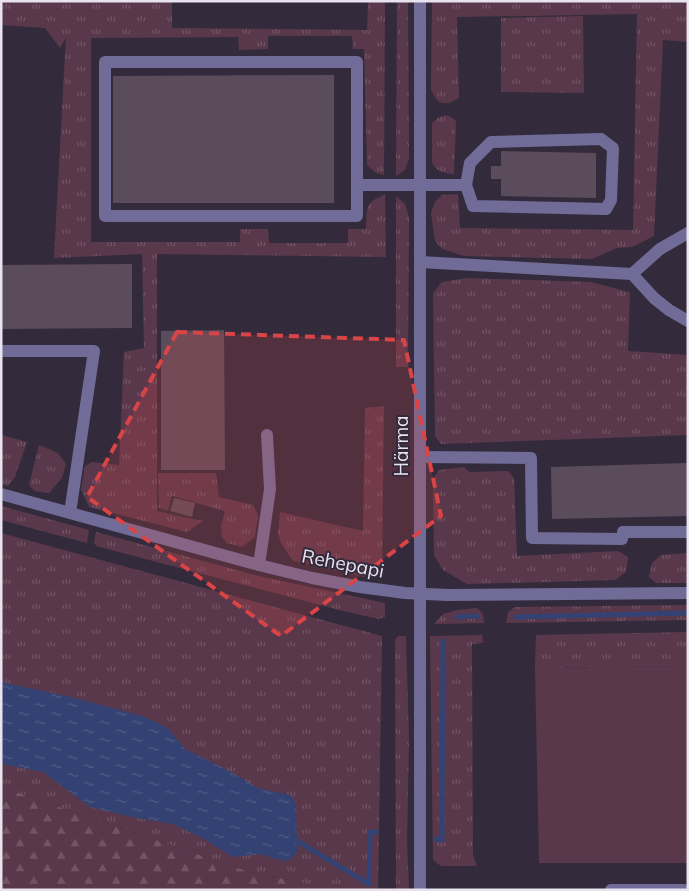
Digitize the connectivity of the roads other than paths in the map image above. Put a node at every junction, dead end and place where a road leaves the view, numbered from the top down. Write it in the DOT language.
graph roads {
  1 [pos="420,1"];
  2 [pos="357,185"];
  3 [pos="420,185"];
  4 [pos="466,185"];
  5 [pos="688,234"];
  6 [pos="420,262"];
  7 [pos="632,274"];
  8 [pos="688,321"];
  9 [pos="1,351"];
  10 [pos="267,435"];
  11 [pos="420,457"];
  12 [pos="1,494"];
  13 [pos="70,513"];
  14 [pos="688,532"];
  15 [pos="260,565"];
  16 [pos="688,593"];
  17 [pos="420,594"];
  18 [pos="420,890"];
  19 [pos="611,890"];
  20 [pos="684,890"];
  1 -- 3 [label="street, Härma"];
  2 -- 2 [label="street"];
  2 -- 3 [label="street"];
  3 -- 4 [label="street"];
  3 -- 6 [label="street, Härma"];
  4 -- 4 [label="street"];
  5 -- 7 [label="street"];
  6 -- 7 [label="street"];
  6 -- 11 [label="street, Härma"];
  7 -- 8 [label="street"];
  9 -- 13 [label="street"];
  10 -- 15 [label="street"];
  11 -- 14 [label="street"];
  11 -- 17 [label="street, Härma"];
  12 -- 13 [label="street, Rehepapi"];
  13 -- 15 [label="street, Rehepapi"];
  15 -- 17 [label="street, Rehepapi"];
  16 -- 17 [label="street, Rehepapi"];
  17 -- 18 [label="street, Härma"];
  19 -- 20 [label="street"];
}
